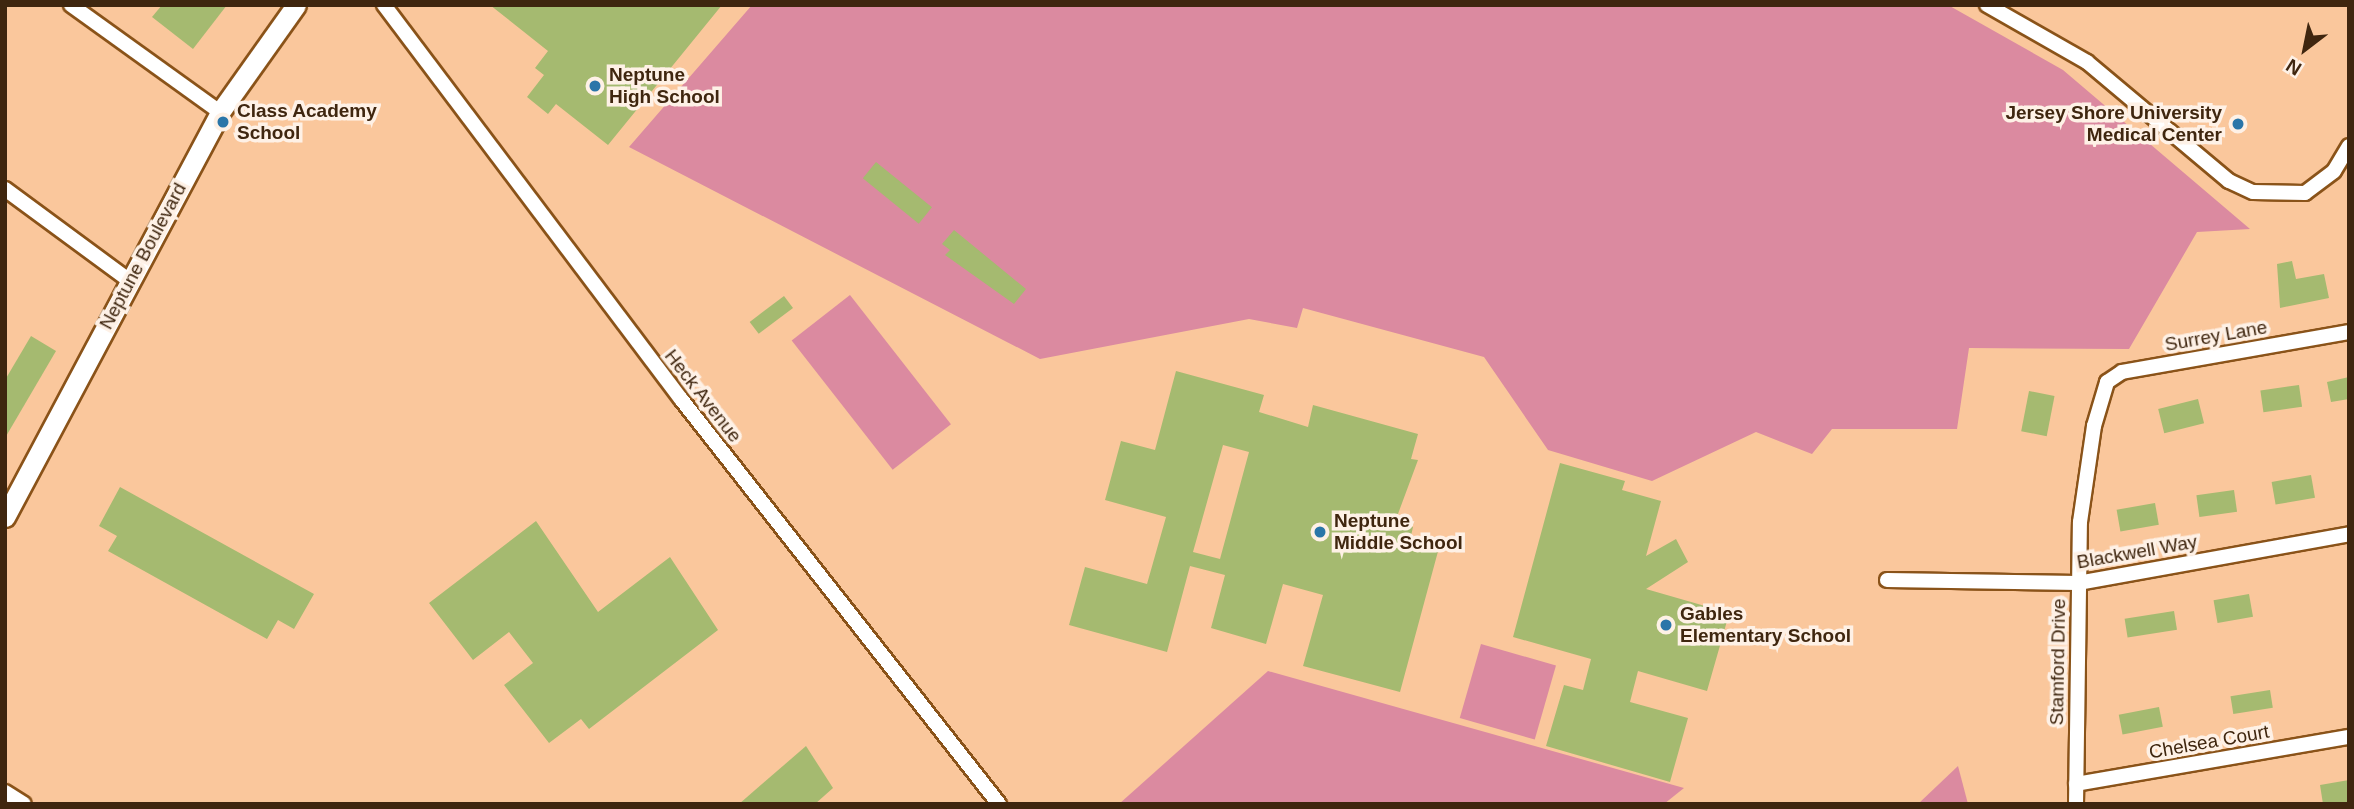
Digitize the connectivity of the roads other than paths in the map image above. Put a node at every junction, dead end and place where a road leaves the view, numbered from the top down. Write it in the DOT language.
graph roads {
  1 [pos="71,5"];
  2 [pos="296,5"];
  3 [pos="384,5"];
  4 [pos="1987,5"];
  5 [pos="220,112"];
  6 [pos="2349,146"];
  7 [pos="5,189"];
  8 [pos="130,281"];
  9 [pos="2349,332"];
  10 [pos="2103,397"];
  11 [pos="12,489"];
  12 [pos="5,517"];
  13 [pos="2349,534"];
  14 [pos="1887,580"];
  15 [pos="2078,583"];
  16 [pos="2349,737"];
  17 [pos="2076,784"];
  18 [pos="5,792"];
  19 [pos="24,804"];
  20 [pos="999,804"];
  21 [pos="2076,804"];
  1 -- 5 [label="street"];
  2 -- 5 [label="street, Neptune Boulevard"];
  3 -- 20 [label="street, Heck Avenue"];
  4 -- 6 [label="street"];
  5 -- 8 [label="street, Neptune Boulevard"];
  7 -- 8 [label="street"];
  8 -- 11 [label="street, Neptune Boulevard"];
  9 -- 10 [label="street, Surrey Lane"];
  10 -- 15 [label="street, Stamford Drive"];
  11 -- 12 [label="street, Neptune Boulevard"];
  13 -- 15 [label="street, Blackwell Way"];
  14 -- 15 [label="street, Blackwell Way"];
  15 -- 17 [label="street, Stamford Drive"];
  16 -- 17 [label="street, Chelsea Court"];
  17 -- 21 [label="street, Stamford Drive"];
  18 -- 19 [label="street"];
}
